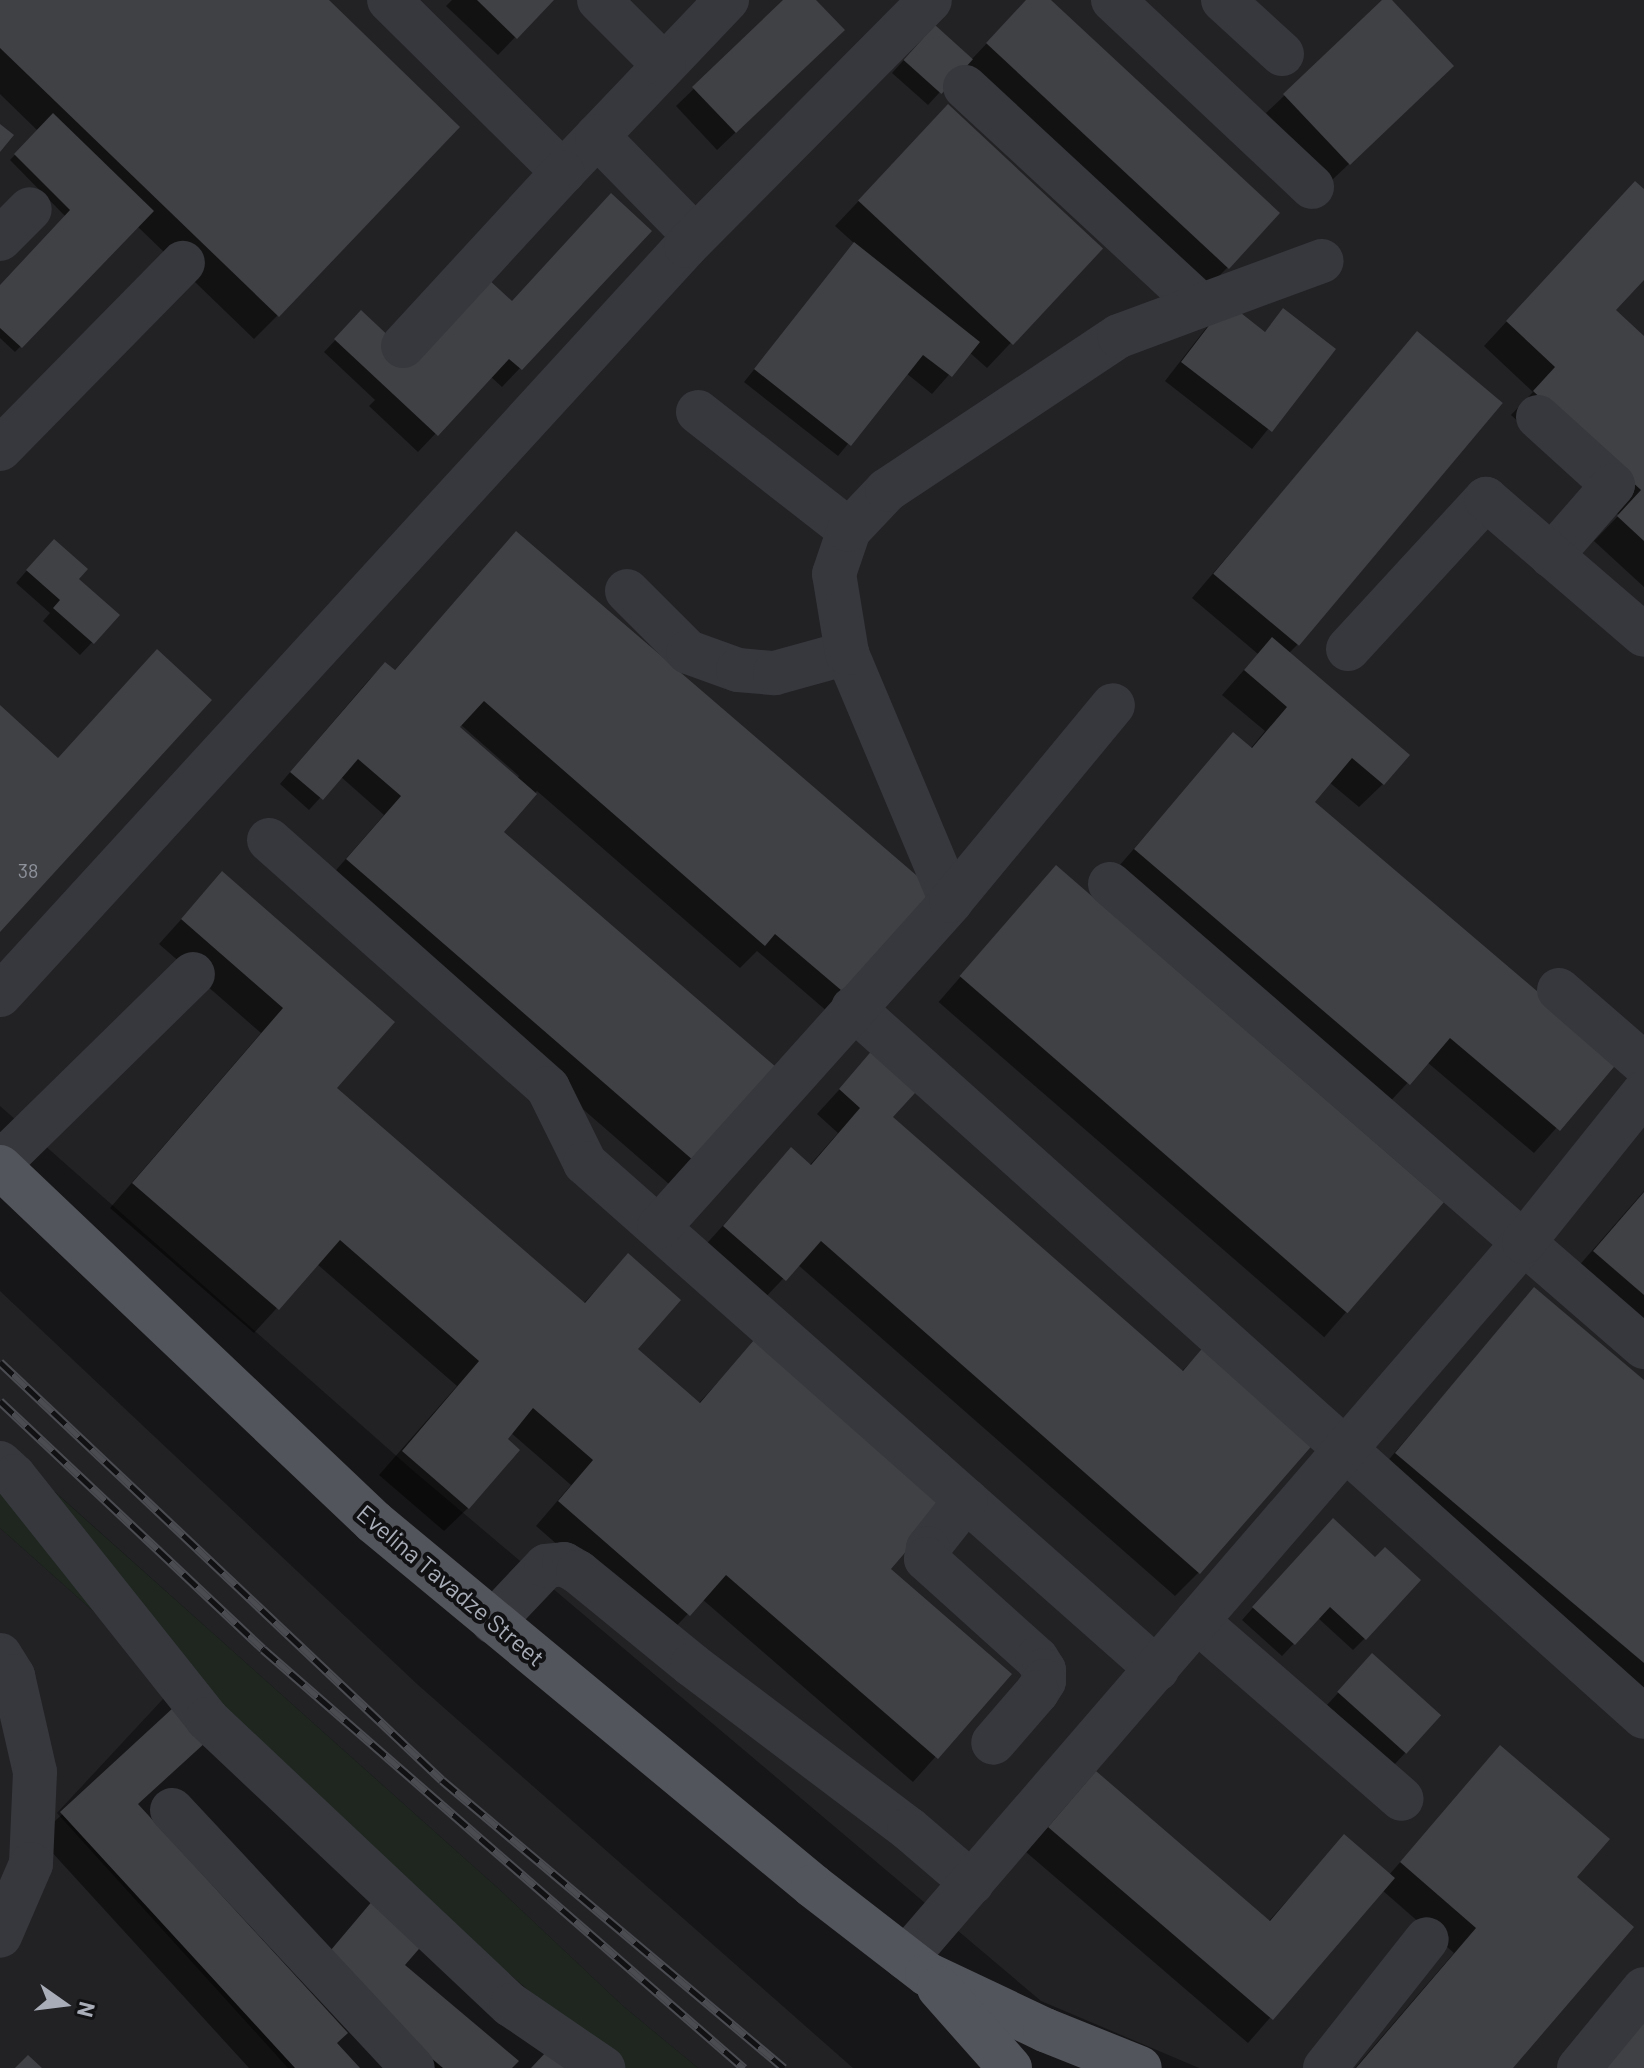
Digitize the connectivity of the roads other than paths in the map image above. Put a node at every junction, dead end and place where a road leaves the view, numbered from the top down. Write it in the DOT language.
graph roads {
  1 [pos="389,0"];
  2 [pos="599,0"];
  3 [pos="727,0"];
  4 [pos="930,0"];
  5 [pos="1113,0"];
  6 [pos="1223,0"];
  7 [pos="1282,54"];
  8 [pos="664,65"];
  9 [pos="965,87"];
  10 [pos="597,136"];
  11 [pos="563,172"];
  12 [pos="1312,187"];
  13 [pos="30,209"];
  14 [pos="695,236"];
  15 [pos="0,239"];
  16 [pos="1322,261"];
  17 [pos="183,263"];
  18 [pos="1199,304"];
  19 [pos="403,346"];
  20 [pos="698,412"];
  21 [pos="1538,417"];
  22 [pos="0,449"];
  23 [pos="849,530"];
  24 [pos="1551,556"];
  25 [pos="627,591"];
  26 [pos="1644,635"];
  27 [pos="1348,649"];
  28 [pos="847,653"];
  29 [pos="1113,705"];
  30 [pos="269,840"];
  31 [pos="1110,884"];
  32 [pos="951,901"];
  33 [pos="193,974"];
  34 [pos="1559,990"];
  35 [pos="0,995"];
  36 [pos="853,1008"];
  37 [pos="1644,1064"];
  38 [pos="1644,1092"];
  39 [pos="0,1165"];
  40 [pos="659,1227"];
  41 [pos="1524,1242"];
  42 [pos="1644,1347"];
  43 [pos="1345,1450"];
  44 [pos="0,1463"];
  45 [pos="966,1500"];
  46 [pos="1197,1621"];
  47 [pos="493,1622"];
  48 [pos="0,1655"];
  49 [pos="1157,1669"];
  50 [pos="1644,1717"];
  51 [pos="993,1743"];
  52 [pos="1402,1799"];
  53 [pos="172,1810"];
  54 [pos="972,1883"];
  55 [pos="0,1936"];
  56 [pos="1427,1939"];
  57 [pos="917,1966"];
  58 [pos="1644,1989"];
  59 [pos="413,2068"];
  60 [pos="603,2068"];
  61 [pos="1010,2068"];
  62 [pos="1140,2068"];
  63 [pos="1325,2068"];
  64 [pos="1579,2068"];
  1 -- 11 [label="street"];
  2 -- 8 [label="street"];
  3 -- 8 [label="street"];
  4 -- 14 [label="street"];
  5 -- 12 [label="street"];
  6 -- 7 [label="street"];
  8 -- 10 [label="street"];
  9 -- 18 [label="street"];
  10 -- 11 [label="street"];
  10 -- 14 [label="street"];
  11 -- 19 [label="street"];
  13 -- 15 [label="street"];
  14 -- 35 [label="street"];
  16 -- 18 [label="street"];
  17 -- 22 [label="street"];
  18 -- 23 [label="street"];
  20 -- 23 [label="street"];
  21 -- 24 [label="street"];
  23 -- 28 [label="street"];
  24 -- 26 [label="street"];
  24 -- 27 [label="street"];
  25 -- 28 [label="street"];
  28 -- 32 [label="street"];
  29 -- 32 [label="street"];
  30 -- 40 [label="street"];
  31 -- 41 [label="street"];
  32 -- 36 [label="street"];
  33 -- 39 [label="street"];
  34 -- 37 [label="street"];
  36 -- 40 [label="street"];
  36 -- 43 [label="street"];
  38 -- 41 [label="street"];
  39 -- 47 [label="main road, Evelina Tavadze Street"];
  40 -- 45 [label="street"];
  41 -- 42 [label="street"];
  41 -- 43 [label="street"];
  43 -- 46 [label="street"];
  43 -- 50 [label="street"];
  44 -- 60 [label="street"];
  45 -- 49 [label="street"];
  45 -- 51 [label="street"];
  46 -- 49 [label="street"];
  46 -- 52 [label="street"];
  47 -- 54 [label="street"];
  47 -- 57 [label="main road, Evelina Tavadze Street"];
  48 -- 55 [label="street"];
  49 -- 54 [label="street"];
  53 -- 59 [label="street"];
  54 -- 57 [label="street"];
  56 -- 63 [label="street"];
  57 -- 61 [label="main road, Evelina Tavadze Street"];
  57 -- 62 [label="main road, Evelina Tavadze Street"];
  58 -- 64 [label="street"];
}
